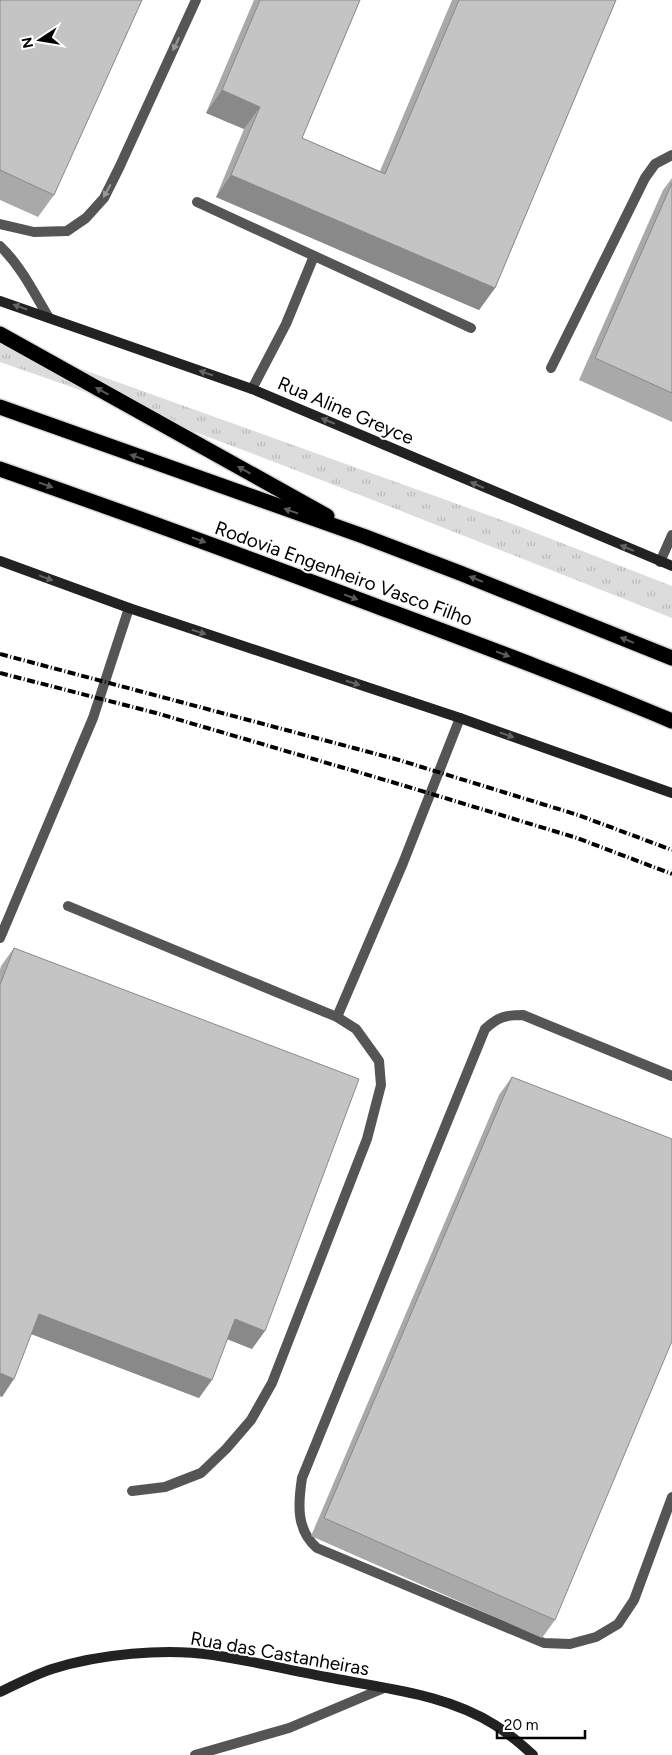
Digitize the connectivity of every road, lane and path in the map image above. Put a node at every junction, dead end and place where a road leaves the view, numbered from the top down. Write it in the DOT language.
graph roads {
  1 [pos="196,0"];
  2 [pos="672,155"];
  3 [pos="197,202"];
  4 [pos="0,224"];
  5 [pos="0,246"];
  6 [pos="314,256"];
  7 [pos="0,300"];
  8 [pos="49,318"];
  9 [pos="472,328"];
  10 [pos="0,334"];
  11 [pos="551,368"];
  12 [pos="252,390"];
  13 [pos="0,407"];
  14 [pos="0,469"];
  15 [pos="672,535"];
  16 [pos="363,536"];
  17 [pos="0,561"];
  18 [pos="660,562"];
  19 [pos="672,566"];
  20 [pos="128,608"];
  21 [pos="672,658"];
  22 [pos="460,718"];
  23 [pos="672,721"];
  24 [pos="672,793"];
  25 [pos="68,906"];
  26 [pos="0,938"];
  27 [pos="336,1017"];
  28 [pos="672,1076"];
  29 [pos="132,1491"];
  30 [pos="672,1497"];
  31 [pos="384,1688"];
  32 [pos="5,1690"];
  33 [pos="195,1755"];
  34 [pos="533,1755"];
  1 -- 4 [label="street, one-way"];
  2 -- 11 [label="street"];
  3 -- 6 [label="street"];
  5 -- 8 [label="street"];
  6 -- 9 [label="street"];
  6 -- 12 [label="street"];
  8 -- 7 [label="main road, Rua Aline Greyce, one-way"];
  12 -- 8 [label="main road, Rua Aline Greyce, one-way"];
  16 -- 10 [label="highway, one-way"];
  18 -- 12 [label="main road, Rua Aline Greyce, one-way"];
  16 -- 13 [label="highway, Rodovia Engenheiro Vasco Filho, one-way"];
  14 -- 23 [label="highway, Rodovia Engenheiro Vasco Filho, one-way"];
  15 -- 18 [label="street"];
  21 -- 16 [label="highway, Rodovia Engenheiro Vasco Filho, one-way"];
  17 -- 20 [label="main road, one-way"];
  18 -- 19 [label="main road, Rua Aline Greyce"];
  20 -- 22 [label="main road, one-way"];
  20 -- 26 [label="street"];
  22 -- 24 [label="main road, one-way"];
  22 -- 27 [label="street"];
  25 -- 27 [label="street"];
  27 -- 29 [label="street"];
  28 -- 30 [label="street"];
  31 -- 32 [label="main road, Rua das Castanheiras"];
  31 -- 33 [label="street"];
  31 -- 34 [label="main road, Rua das Castanheiras"];
}
